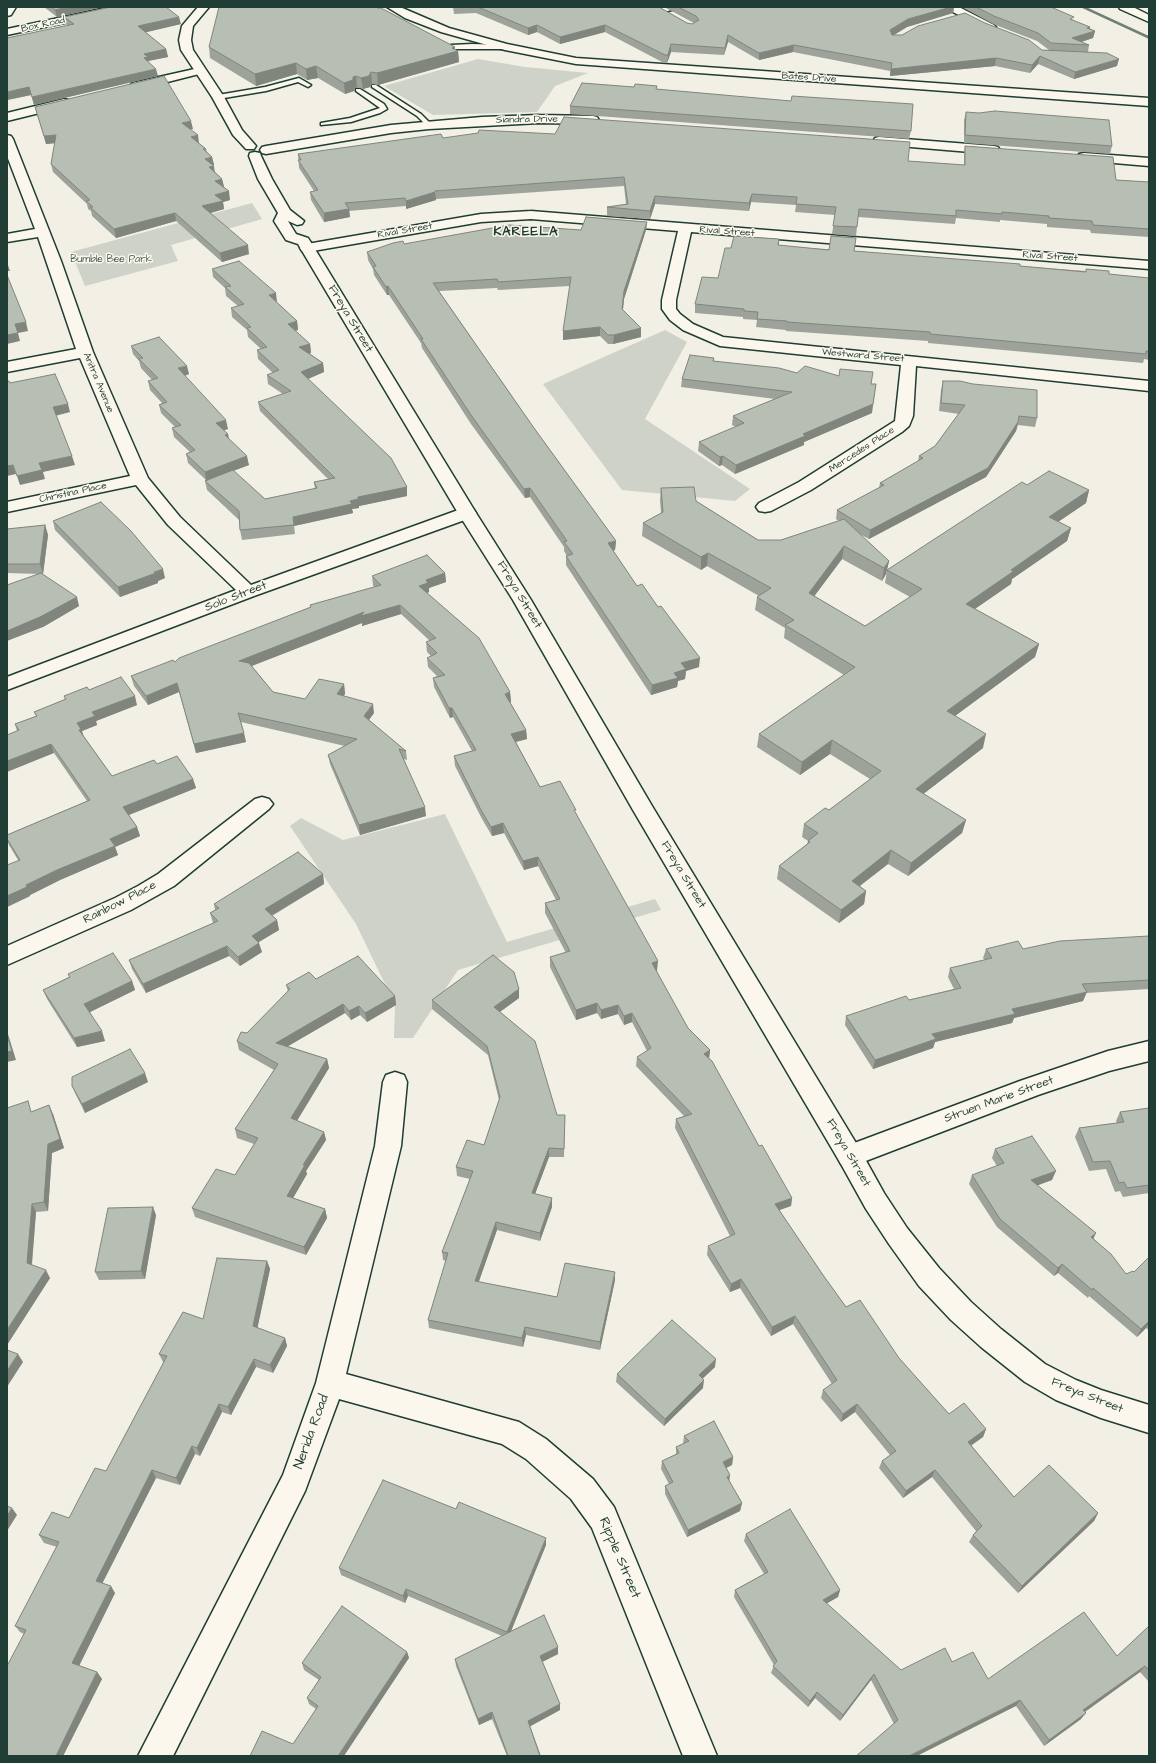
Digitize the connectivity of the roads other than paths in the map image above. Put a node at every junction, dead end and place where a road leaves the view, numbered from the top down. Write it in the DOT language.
graph roads {
  1 [pos="11,7"];
  2 [pos="126,7"];
  3 [pos="204,7"];
  4 [pos="392,7"];
  5 [pos="410,7"];
  6 [pos="951,7"];
  7 [pos="1124,7"];
  8 [pos="656,9"];
  9 [pos="672,12"];
  10 [pos="7,13"];
  11 [pos="965,16"];
  12 [pos="1149,19"];
  13 [pos="950,20"];
  14 [pos="8,31"];
  15 [pos="1002,33"];
  16 [pos="471,37"];
  17 [pos="451,47"];
  18 [pos="505,47"];
  19 [pos="199,71"];
  20 [pos="308,85"];
  21 [pos="374,86"];
  22 [pos="128,88"];
  23 [pos="266,89"];
  24 [pos="358,90"];
  25 [pos="276,95"];
  26 [pos="218,97"];
  27 [pos="75,101"];
  28 [pos="1149,102"];
  29 [pos="7,117"];
  30 [pos="604,121"];
  31 [pos="323,124"];
  32 [pos="429,125"];
  33 [pos="7,139"];
  34 [pos="865,140"];
  35 [pos="257,151"];
  36 [pos="1007,151"];
  37 [pos="1070,156"];
  38 [pos="1149,162"];
  39 [pos="685,229"];
  40 [pos="43,232"];
  41 [pos="7,238"];
  42 [pos="305,244"];
  43 [pos="1149,265"];
  44 [pos="85,352"];
  45 [pos="909,361"];
  46 [pos="7,367"];
  47 [pos="1149,386"];
  48 [pos="140,480"];
  49 [pos="7,507"];
  50 [pos="765,507"];
  51 [pos="467,513"];
  52 [pos="248,592"];
  53 [pos="7,684"];
  54 [pos="262,804"];
  55 [pos="7,956"];
  56 [pos="1149,1051"];
  57 [pos="395,1082"];
  58 [pos="850,1156"];
  59 [pos="330,1384"];
  60 [pos="1149,1419"];
  61 [pos="155,1756"];
  62 [pos="700,1756"];
  1 -- 10 [label="street"];
  2 -- 14 [label="street, Box Road"];
  3 -- 19 [label="street, Freya Street"];
  4 -- 16 [label="street, Bates Drive"];
  5 -- 16 [label="street, Bates Drive"];
  6 -- 11 [label="street"];
  7 -- 12 [label="street"];
  8 -- 9 [label="street"];
  11 -- 13 [label="street"];
  11 -- 15 [label="street"];
  16 -- 18 [label="street, Bates Drive"];
  17 -- 18 [label="lane"];
  18 -- 28 [label="street, Bates Drive"];
  19 -- 22 [label="street"];
  19 -- 26 [label="street, Freya Street"];
  20 -- 23 [label="lane"];
  21 -- 32 [label="lane"];
  23 -- 25 [label="lane"];
  23 -- 26 [label="lane"];
  24 -- 31 [label="lane"];
  26 -- 35 [label="street, Freya Street"];
  27 -- 29 [label="street"];
  30 -- 32 [label="street, Siandra Drive"];
  32 -- 35 [label="street, Siandra Drive"];
  33 -- 40 [label="street, Anitra Avenue"];
  34 -- 36 [label="street"];
  35 -- 42 [label="street, Freya Street"];
  37 -- 38 [label="street"];
  39 -- 42 [label="street, Rival Street"];
  39 -- 43 [label="street, Rival Street"];
  39 -- 45 [label="street, Westward Street"];
  40 -- 41 [label="street"];
  40 -- 44 [label="street, Anitra Avenue"];
  42 -- 51 [label="street, Freya Street"];
  44 -- 46 [label="street"];
  44 -- 48 [label="street, Anitra Avenue"];
  45 -- 47 [label="street, Westward Street"];
  45 -- 50 [label="street, Mercedes Place"];
  48 -- 49 [label="street, Christina Place"];
  48 -- 52 [label="street, Anitra Avenue"];
  51 -- 52 [label="street, Solo Street"];
  51 -- 58 [label="street, Freya Street"];
  52 -- 53 [label="street, Solo Street"];
  54 -- 55 [label="street, Rainbow Place"];
  56 -- 58 [label="street, Struen Marie Street"];
  57 -- 59 [label="street, Nerida Road"];
  58 -- 60 [label="street, Freya Street"];
  59 -- 61 [label="street, Nerida Road"];
  59 -- 62 [label="street, Ripple Street"];
}
